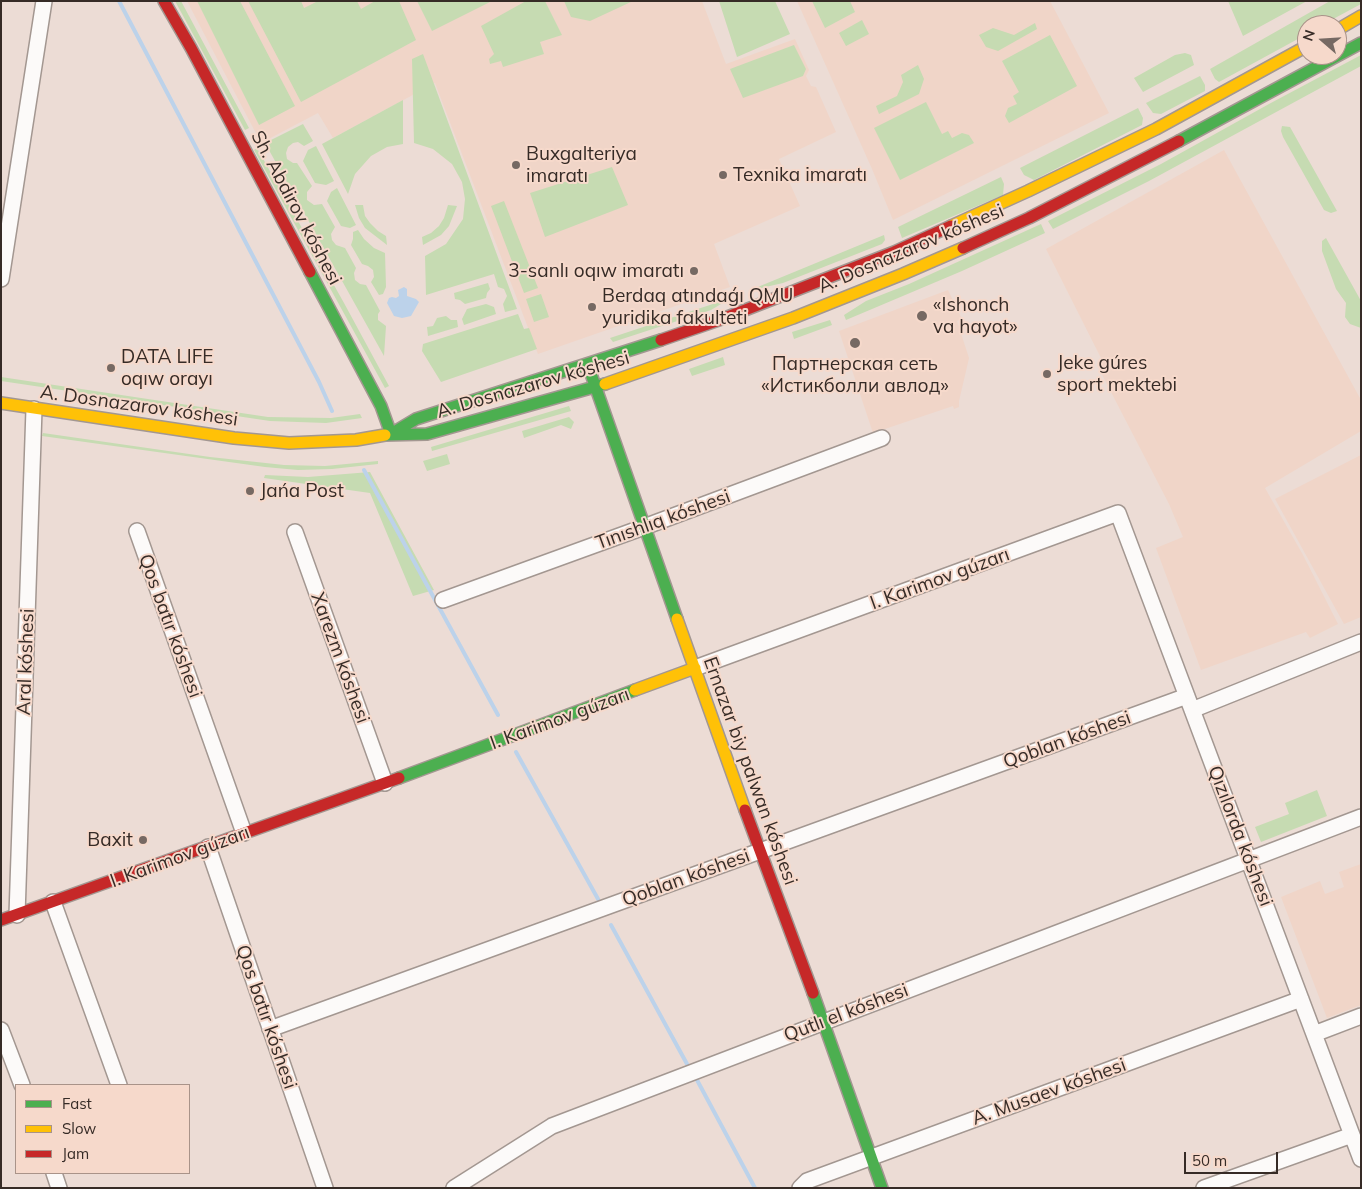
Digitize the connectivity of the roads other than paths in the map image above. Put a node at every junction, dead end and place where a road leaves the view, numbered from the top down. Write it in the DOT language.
graph roads {
  1 [pos="44,1"];
  2 [pos="164,1"];
  3 [pos="1361,16"];
  4 [pos="1347,24"];
  5 [pos="1361,43"];
  6 [pos="1297,51"];
  7 [pos="1,279"];
  8 [pos="587,365"];
  9 [pos="595,388"];
  10 [pos="1,403"];
  11 [pos="34,409"];
  12 [pos="391,434"];
  13 [pos="882,438"];
  14 [pos="1118,513"];
  15 [pos="644,527"];
  16 [pos="137,532"];
  17 [pos="295,532"];
  18 [pos="443,600"];
  19 [pos="1361,642"];
  20 [pos="695,668"];
  21 [pos="1189,703"];
  22 [pos="385,784"];
  23 [pos="1361,818"];
  24 [pos="244,834"];
  25 [pos="208,847"];
  26 [pos="760,852"];
  27 [pos="1249,860"];
  28 [pos="53,902"];
  29 [pos="17,914"];
  30 [pos="1,920"];
  31 [pos="1301,999"];
  32 [pos="1361,1016"];
  33 [pos="824,1022"];
  34 [pos="270,1029"];
  35 [pos="1,1030"];
  36 [pos="1314,1034"];
  37 [pos="22,1084"];
  38 [pos="119,1084"];
  39 [pos="1352,1135"];
  40 [pos="872,1158"];
  41 [pos="1361,1159"];
  42 [pos="54,1174"];
  43 [pos="59,1188"];
  44 [pos="325,1188"];
  45 [pos="454,1188"];
  46 [pos="800,1188"];
  47 [pos="882,1188"];
  48 [pos="1204,1188"];
  1 -- 7 [label="street"];
  2 -- 12 [label="main road, Sh. Abdirov kóshesi"];
  3 -- 4 [label="main road"];
  5 -- 9 [label="main road, A. Dosnazarov kóshesi"];
  6 -- 8 [label="main road, A. Dosnazarov kóshesi"];
  8 -- 9 [label="main road, Ernazar biy palwan kóshesi"];
  8 -- 12 [label="main road, A. Dosnazarov kóshesi"];
  9 -- 12 [label="main road, A. Dosnazarov kóshesi"];
  9 -- 15 [label="main road, Ernazar biy palwan kóshesi"];
  10 -- 11 [label="main road, A. Dosnazarov kóshesi"];
  11 -- 12 [label="main road, A. Dosnazarov kóshesi"];
  11 -- 29 [label="street, Aral kóshesi"];
  13 -- 15 [label="street, Tınıshlıq kóshesi"];
  14 -- 20 [label="street, I. Karimov gúzarı"];
  14 -- 21 [label="street, Qızılorda kóshesi"];
  15 -- 18 [label="street, Tınıshlıq kóshesi"];
  15 -- 20 [label="main road, Ernazar biy palwan kóshesi"];
  16 -- 24 [label="street, Qos batır kóshesi"];
  17 -- 22 [label="street, Xarezm kóshesi"];
  19 -- 21 [label="street, Qoblan kóshesi"];
  20 -- 22 [label="main road, I. Karimov gúzarı"];
  20 -- 26 [label="main road, Ernazar biy palwan kóshesi"];
  21 -- 26 [label="street, Qoblan kóshesi"];
  21 -- 27 [label="street, Qızılorda kóshesi"];
  22 -- 24 [label="main road, I. Karimov gúzarı"];
  23 -- 27 [label="street, Qutlı el kóshesi"];
  24 -- 25 [label="main road, I. Karimov gúzarı"];
  25 -- 28 [label="main road, I. Karimov gúzarı"];
  25 -- 34 [label="street, Qos batır kóshesi"];
  26 -- 33 [label="main road, Ernazar biy palwan kóshesi"];
  26 -- 34 [label="street, Qoblan kóshesi"];
  27 -- 31 [label="street, Qızılorda kóshesi"];
  27 -- 33 [label="street, Qutlı el kóshesi"];
  28 -- 29 [label="main road, I. Karimov gúzarı"];
  28 -- 38 [label="street"];
  29 -- 30 [label="main road, I. Karimov gúzarı"];
  31 -- 36 [label="street, Qızılorda kóshesi"];
  31 -- 40 [label="street, A. Musaev kóshesi"];
  32 -- 36 [label="street"];
  33 -- 40 [label="main road, Ernazar biy palwan kóshesi"];
  33 -- 45 [label="street, Qutlı el kóshesi"];
  34 -- 44 [label="street, Qos batır kóshesi"];
  35 -- 37 [label="street"];
  36 -- 39 [label="street, Qızılorda kóshesi"];
  39 -- 41 [label="street, Qızılorda kóshesi"];
  39 -- 48 [label="street"];
  40 -- 46 [label="street, A. Musaev kóshesi"];
  40 -- 47 [label="main road, Ernazar biy palwan kóshesi"];
  42 -- 43 [label="street"];
}
